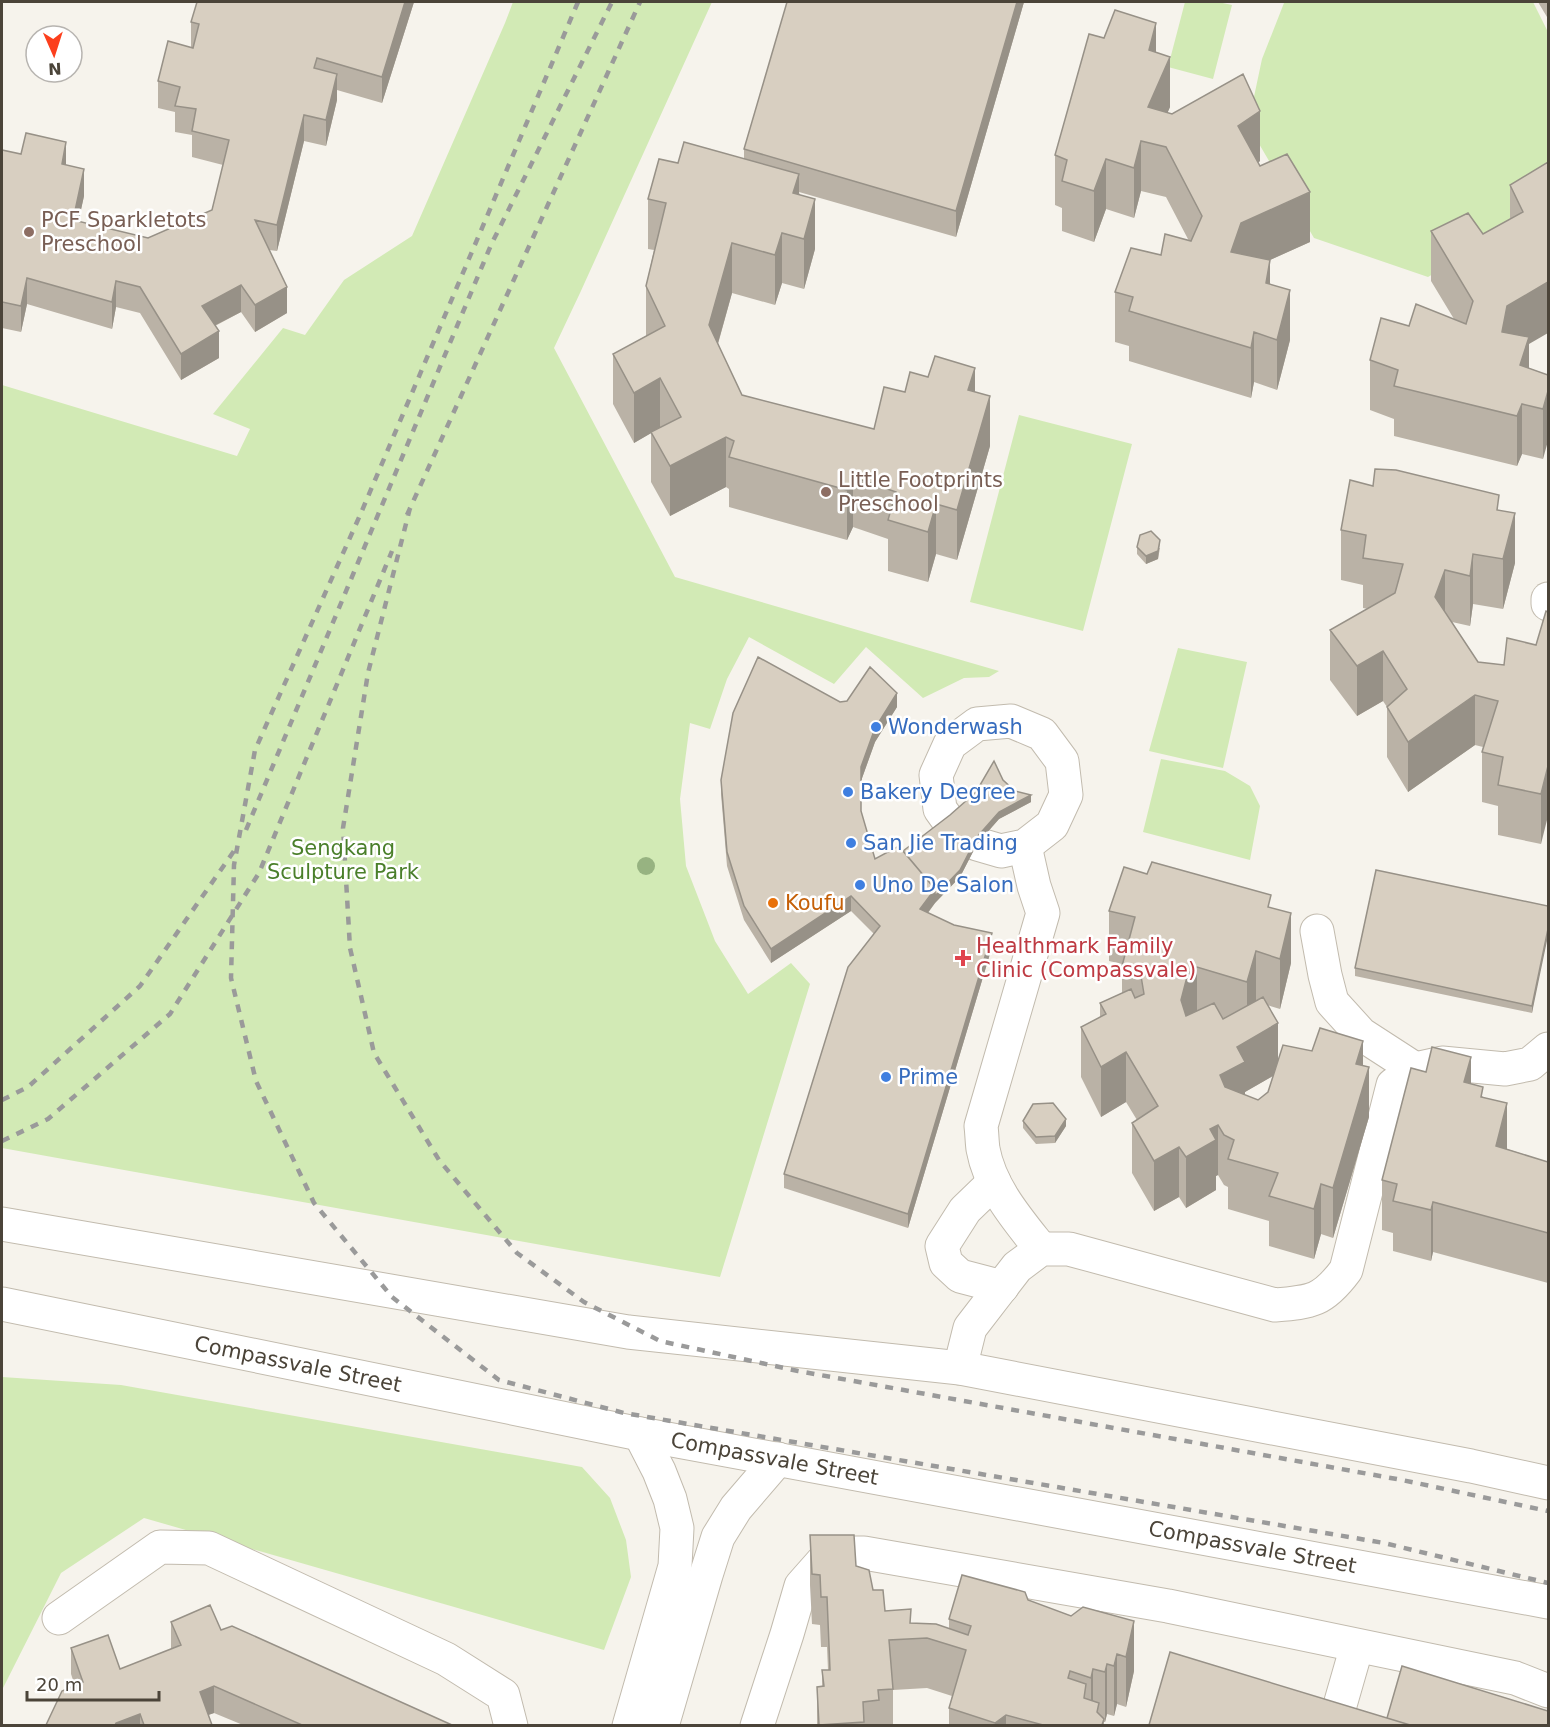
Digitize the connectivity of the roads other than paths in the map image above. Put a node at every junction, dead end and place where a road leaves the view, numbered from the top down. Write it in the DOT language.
graph roads {
  1 [pos="1548,599"];
  2 [pos="1548,604"];
  3 [pos="950,823"];
  4 [pos="977,844"];
  5 [pos="1025,846"];
  6 [pos="1317,931"];
  7 [pos="1548,1049"];
  8 [pos="1415,1069"];
  9 [pos="994,1182"];
  10 [pos="2,1224"];
  11 [pos="1041,1250"];
  12 [pos="1002,1287"];
  13 [pos="2,1304"];
  14 [pos="960,1368"];
  15 [pos="640,1434"];
  16 [pos="778,1459"];
  17 [pos="1548,1483"];
  18 [pos="1548,1602"];
  19 [pos="59,1618"];
  20 [pos="1357,1646"];
  21 [pos="1548,1691"];
  22 [pos="511,1725"];
  23 [pos="629,1725"];
  24 [pos="662,1725"];
  25 [pos="757,1725"];
  26 [pos="1334,1725"];
  1 -- 2 [label="street"];
  3 -- 5 [label="street"];
  4 -- 5 [label="street"];
  5 -- 9 [label="street"];
  6 -- 8 [label="street"];
  7 -- 8 [label="street"];
  8 -- 11 [label="street"];
  9 -- 11 [label="street"];
  9 -- 12 [label="street"];
  10 -- 14 [label="street"];
  11 -- 12 [label="street"];
  12 -- 14 [label="street"];
  13 -- 15 [label="street, Compassvale Street"];
  14 -- 17 [label="street"];
  15 -- 16 [label="street, Compassvale Street"];
  15 -- 23 [label="street"];
  16 -- 18 [label="street, Compassvale Street"];
  16 -- 24 [label="street"];
  19 -- 22 [label="street"];
  20 -- 21 [label="street"];
  20 -- 25 [label="street"];
  20 -- 26 [label="street"];
}
